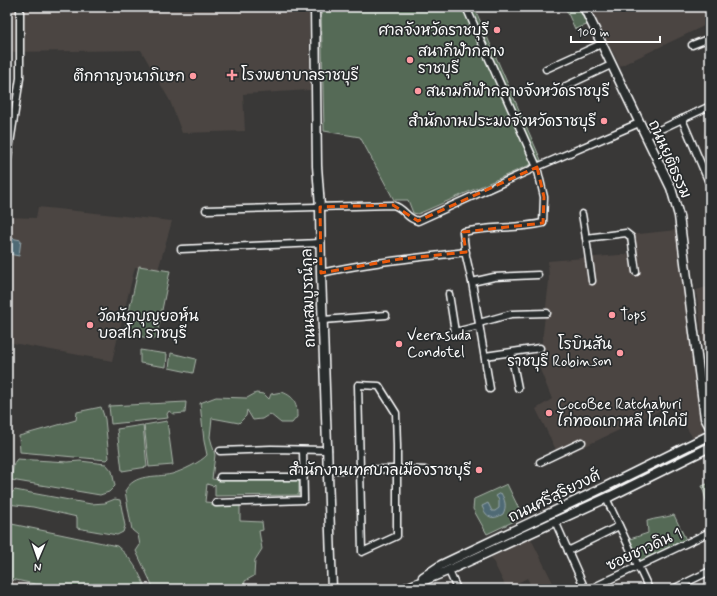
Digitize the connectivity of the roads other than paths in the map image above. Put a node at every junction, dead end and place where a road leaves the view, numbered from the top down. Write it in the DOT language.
graph roads {
  1 [pos="20,7"];
  2 [pos="315,7"];
  3 [pos="466,7"];
  4 [pos="584,7"];
  5 [pos="710,38"];
  6 [pos="601,44"];
  7 [pos="692,45"];
  8 [pos="611,65"];
  9 [pos="546,69"];
  10 [pos="566,86"];
  11 [pos="710,106"];
  12 [pos="682,119"];
  13 [pos="639,123"];
  14 [pos="646,136"];
  15 [pos="7,163"];
  16 [pos="537,167"];
  17 [pos="707,173"];
  18 [pos="710,185"];
  19 [pos="320,207"];
  20 [pos="206,210"];
  21 [pos="582,214"];
  22 [pos="586,238"];
  23 [pos="320,243"];
  24 [pos="181,249"];
  25 [pos="466,252"];
  26 [pos="636,272"];
  27 [pos="321,273"];
  28 [pos="538,275"];
  29 [pos="592,281"];
  30 [pos="472,282"];
  31 [pos="449,294"];
  32 [pos="547,313"];
  33 [pos="386,315"];
  34 [pos="323,320"];
  35 [pos="479,324"];
  36 [pos="540,348"];
  37 [pos="512,353"];
  38 [pos="485,356"];
  39 [pos="518,388"];
  40 [pos="490,389"];
  41 [pos="710,427"];
  42 [pos="710,435"];
  43 [pos="582,442"];
  44 [pos="710,447"];
  45 [pos="303,450"];
  46 [pos="328,450"];
  47 [pos="220,451"];
  48 [pos="540,462"];
  49 [pos="361,469"];
  50 [pos="398,469"];
  51 [pos="329,470"];
  52 [pos="425,470"];
  53 [pos="220,477"];
  54 [pos="303,477"];
  55 [pos="606,498"];
  56 [pos="216,503"];
  57 [pos="555,521"];
  58 [pos="620,526"];
  59 [pos="710,532"];
  60 [pos="568,551"];
  61 [pos="638,566"];
  62 [pos="449,571"];
  63 [pos="710,571"];
  64 [pos="413,587"];
  65 [pos="332,589"];
  66 [pos="403,589"];
  67 [pos="457,589"];
  68 [pos="585,589"];
  69 [pos="590,589"];
  70 [pos="649,589"];
  71 [pos="673,589"];
  1 -- 15 [label="street"];
  2 -- 19 [label="street, ถนนสมบูรณ์กูล"];
  3 -- 16 [label="street"];
  4 -- 6 [label="street, ถนนยุติธรรม"];
  5 -- 7 [label="street"];
  6 -- 8 [label="street, ถนนยุติธรรม"];
  6 -- 9 [label="street"];
  8 -- 10 [label="street"];
  8 -- 13 [label="street, ถนนยุติธรรม"];
  11 -- 12 [label="street"];
  12 -- 14 [label="street"];
  12 -- 17 [label="street"];
  13 -- 14 [label="street, ถนนยุติธรรม"];
  13 -- 16 [label="street"];
  14 -- 41 [label="street, ถนนยุติธรรม"];
  16 -- 19 [label="street"];
  16 -- 25 [label="street"];
  17 -- 18 [label="street"];
  19 -- 20 [label="street"];
  19 -- 23 [label="street, ถนนสมบูรณ์กูล"];
  21 -- 22 [label="street"];
  22 -- 26 [label="street"];
  22 -- 29 [label="street"];
  23 -- 24 [label="street"];
  23 -- 27 [label="street, ถนนสมบูรณ์กูล"];
  25 -- 27 [label="street"];
  25 -- 30 [label="street"];
  27 -- 34 [label="street, ถนนสมบูรณ์กูล"];
  28 -- 30 [label="street"];
  30 -- 35 [label="street"];
  31 -- 35 [label="street"];
  32 -- 35 [label="street"];
  33 -- 34 [label="street"];
  34 -- 46 [label="street, ถนนสมบูรณ์กูล"];
  35 -- 38 [label="street"];
  36 -- 37 [label="street"];
  37 -- 38 [label="street"];
  37 -- 39 [label="street"];
  38 -- 40 [label="street"];
  42 -- 64 [label="street, ถนนศรีสุริยวงศ์"];
  43 -- 48 [label="street"];
  44 -- 55 [label="street, ถนนศรีสุริยวงศ์"];
  45 -- 46 [label="street"];
  45 -- 47 [label="street"];
  45 -- 54 [label="street"];
  46 -- 51 [label="street, ถนนสมบูรณ์กูล"];
  49 -- 50 [label="street"];
  49 -- 50 [label="street"];
  49 -- 50 [label="street"];
  49 -- 51 [label="street"];
  50 -- 52 [label="street"];
  51 -- 65 [label="street, ถนนสมบูรณ์กูล"];
  53 -- 54 [label="street"];
  54 -- 56 [label="street"];
  55 -- 57 [label="street, ถนนศรีสุริยวงศ์"];
  55 -- 58 [label="street"];
  57 -- 60 [label="street"];
  57 -- 62 [label="street, ถนนศรีสุริยวงศ์"];
  58 -- 60 [label="street"];
  58 -- 61 [label="street"];
  59 -- 61 [label="street, ซอยชาวดิน 1"];
  60 -- 68 [label="street"];
  61 -- 69 [label="street, ซอยชาวดิน 1"];
  61 -- 70 [label="street"];
  62 -- 64 [label="street, ถนนศรีสุริยวงศ์"];
  62 -- 67 [label="street"];
  63 -- 71 [label="street"];
  64 -- 66 [label="street, ถนนศรีสุริยวงศ์"];
}
